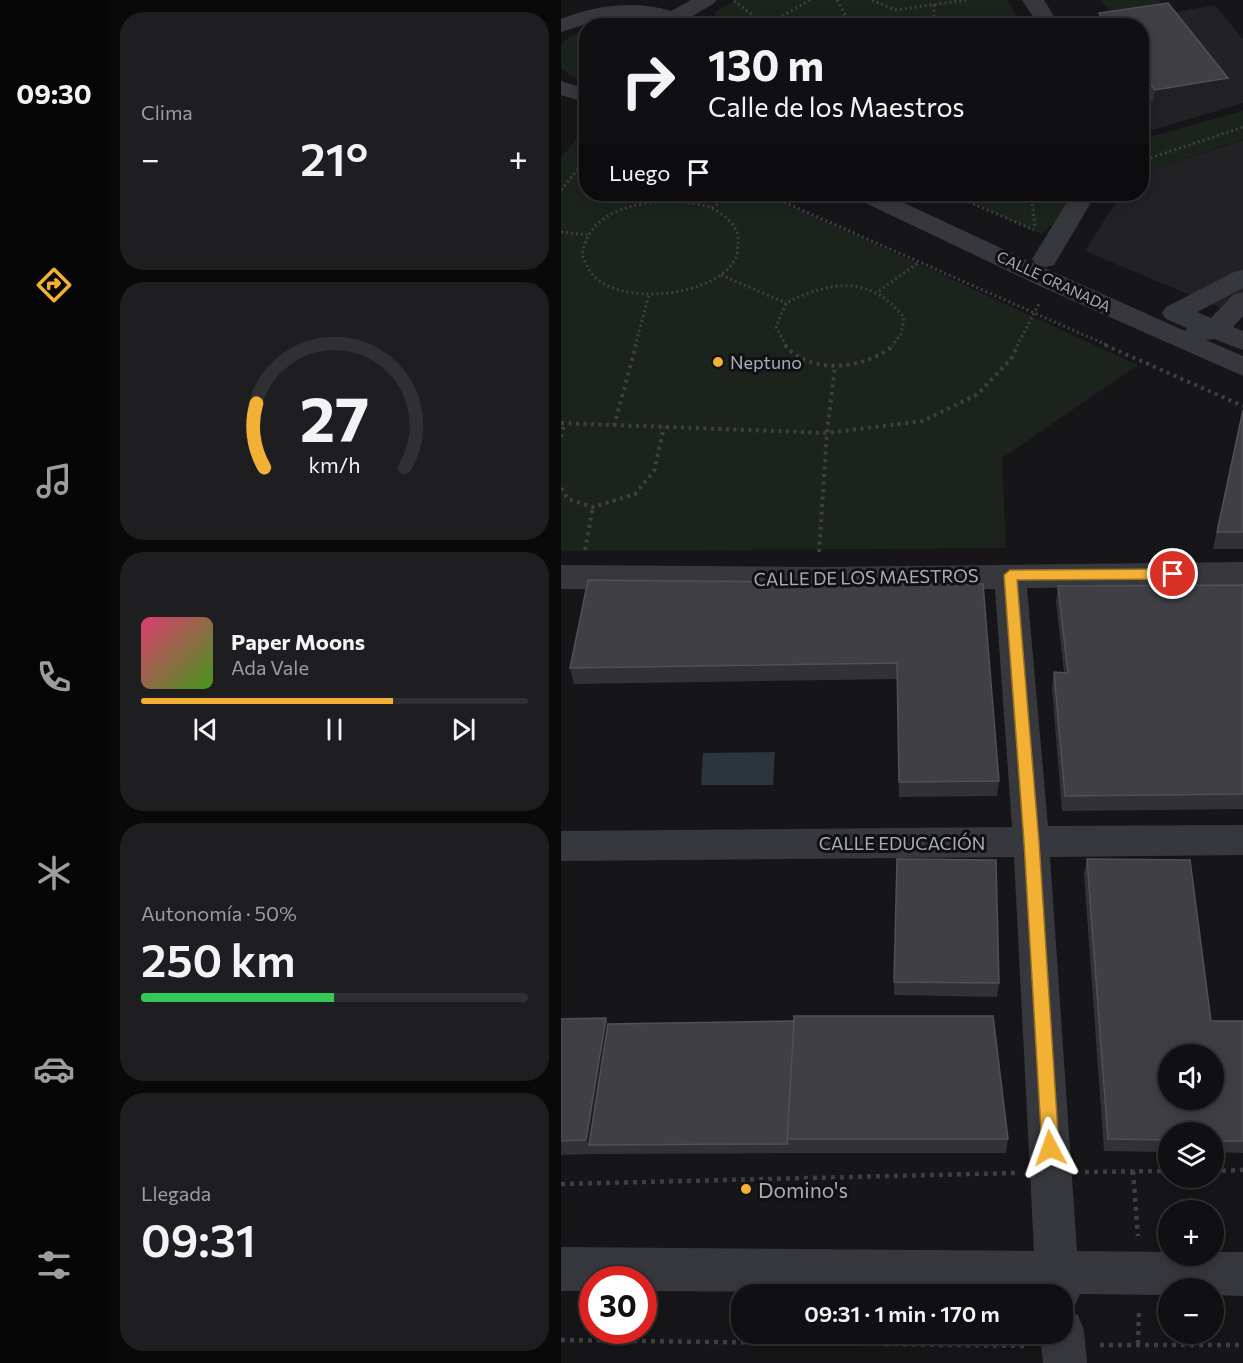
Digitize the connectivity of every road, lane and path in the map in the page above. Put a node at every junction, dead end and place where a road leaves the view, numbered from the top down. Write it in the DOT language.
graph roads {
  1 [pos="575,0"];
  2 [pos="706,0"];
  3 [pos="810,0"];
  4 [pos="837,0"];
  5 [pos="871,0"];
  6 [pos="966,0"];
  7 [pos="1033,0"];
  8 [pos="734,1"];
  9 [pos="934,4"];
  10 [pos="612,11"];
  11 [pos="581,18"];
  12 [pos="666,18"];
  13 [pos="686,18"];
  14 [pos="757,18"];
  15 [pos="778,18"];
  16 [pos="847,18"];
  17 [pos="933,18"];
  18 [pos="1045,18"];
  19 [pos="579,19"];
  20 [pos="561,26"];
  21 [pos="1243,127"];
  22 [pos="1149,158"];
  23 [pos="579,169"];
  24 [pos="561,190"];
  25 [pos="664,201"];
  26 [pos="678,201"];
  27 [pos="722,201"];
  28 [pos="782,201"];
  29 [pos="887,201"];
  30 [pos="917,201"];
  31 [pos="962,201"];
  32 [pos="1033,201"];
  33 [pos="1080,201"];
  34 [pos="712,208"];
  35 [pos="561,232"];
  36 [pos="587,235"];
  37 [pos="1047,253"];
  38 [pos="919,262"];
  39 [pos="721,275"];
  40 [pos="1243,278"];
  41 [pos="879,291"];
  42 [pos="649,295"];
  43 [pos="1243,300"];
  44 [pos="786,303"];
  45 [pos="1032,313"];
  46 [pos="1175,313"];
  47 [pos="1211,340"];
  48 [pos="1243,341"];
  49 [pos="835,366"];
  50 [pos="1243,367"];
  51 [pos="1243,383"];
  52 [pos="1243,406"];
  53 [pos="563,423"];
  54 [pos="614,426"];
  55 [pos="664,427"];
  56 [pos="828,433"];
  57 [pos="561,437"];
  58 [pos="561,488"];
  59 [pos="593,507"];
  60 [pos="1243,574"];
  61 [pos="1010,575"];
  62 [pos="570,577"];
  63 [pos="817,579"];
  64 [pos="1243,840"];
  65 [pos="1031,842"];
  66 [pos="561,846"];
  67 [pos="1243,1170"];
  68 [pos="1158,1171"];
  69 [pos="1224,1171"];
  70 [pos="1052,1172"];
  71 [pos="561,1184"];
  72 [pos="561,1269"];
  73 [pos="1243,1274"];
  74 [pos="1057,1284"];
  75 [pos="561,1340"];
  76 [pos="1243,1345"];
  77 [pos="1064,1347"];
  1 -- 10 [label="street"];
  2 -- 13 [label="street"];
  3 -- 15 [label="path"];
  4 -- 16 [label="path"];
  5 -- 9 [label="path"];
  6 -- 9 [label="path"];
  7 -- 18 [label="street"];
  8 -- 14 [label="path"];
  9 -- 17 [label="path"];
  10 -- 11 [label="street"];
  10 -- 12 [label="street"];
  19 -- 20 [label="street"];
  21 -- 22 [label="path"];
  23 -- 24 [label="path"];
  25 -- 36 [label="path"];
  26 -- 34 [label="path"];
  27 -- 34 [label="path"];
  28 -- 38 [label="path"];
  29 -- 37 [label="street, CALLE GRANADA"];
  30 -- 37 [label="street, CALLE GRANADA"];
  31 -- 37 [label="path"];
  32 -- 37 [label="path"];
  33 -- 37 [label="street"];
  34 -- 39 [label="path"];
  35 -- 36 [label="path"];
  36 -- 42 [label="path"];
  37 -- 45 [label="path"];
  37 -- 46 [label="street, CALLE GRANADA"];
  37 -- 47 [label="street, CALLE GRANADA"];
  38 -- 41 [label="path"];
  38 -- 45 [label="path"];
  39 -- 42 [label="path"];
  39 -- 44 [label="path"];
  40 -- 46 [label="street"];
  41 -- 44 [label="path"];
  41 -- 49 [label="path"];
  42 -- 54 [label="path"];
  43 -- 47 [label="street"];
  44 -- 49 [label="path"];
  45 -- 52 [label="path"];
  45 -- 56 [label="path"];
  46 -- 47 [label="street, CALLE GRANADA"];
  47 -- 48 [label="street, CALLE GRANADA"];
  47 -- 50 [label="street, CALLE GRANADA"];
  47 -- 51 [label="street"];
  49 -- 56 [label="path"];
  53 -- 54 [label="path"];
  53 -- 57 [label="path"];
  54 -- 55 [label="path"];
  55 -- 56 [label="path"];
  55 -- 59 [label="path"];
  56 -- 63 [label="path"];
  58 -- 59 [label="path"];
  59 -- 62 [label="path"];
  60 -- 61 [label="street, CALLE DE LOS MAESTROS"];
  61 -- 63 [label="street, CALLE DE LOS MAESTROS"];
  61 -- 65 [label="street"];
  62 -- 63 [label="street, CALLE DE LOS MAESTROS"];
  64 -- 65 [label="street, CALLE EDUCACIÓN"];
  65 -- 66 [label="street, CALLE EDUCACIÓN"];
  65 -- 70 [label="street"];
  67 -- 69 [label="path"];
  68 -- 70 [label="path"];
  70 -- 71 [label="path"];
  70 -- 74 [label="street"];
  72 -- 74 [label="street"];
  73 -- 74 [label="street"];
  75 -- 77 [label="path"];
  76 -- 77 [label="path"];
}
